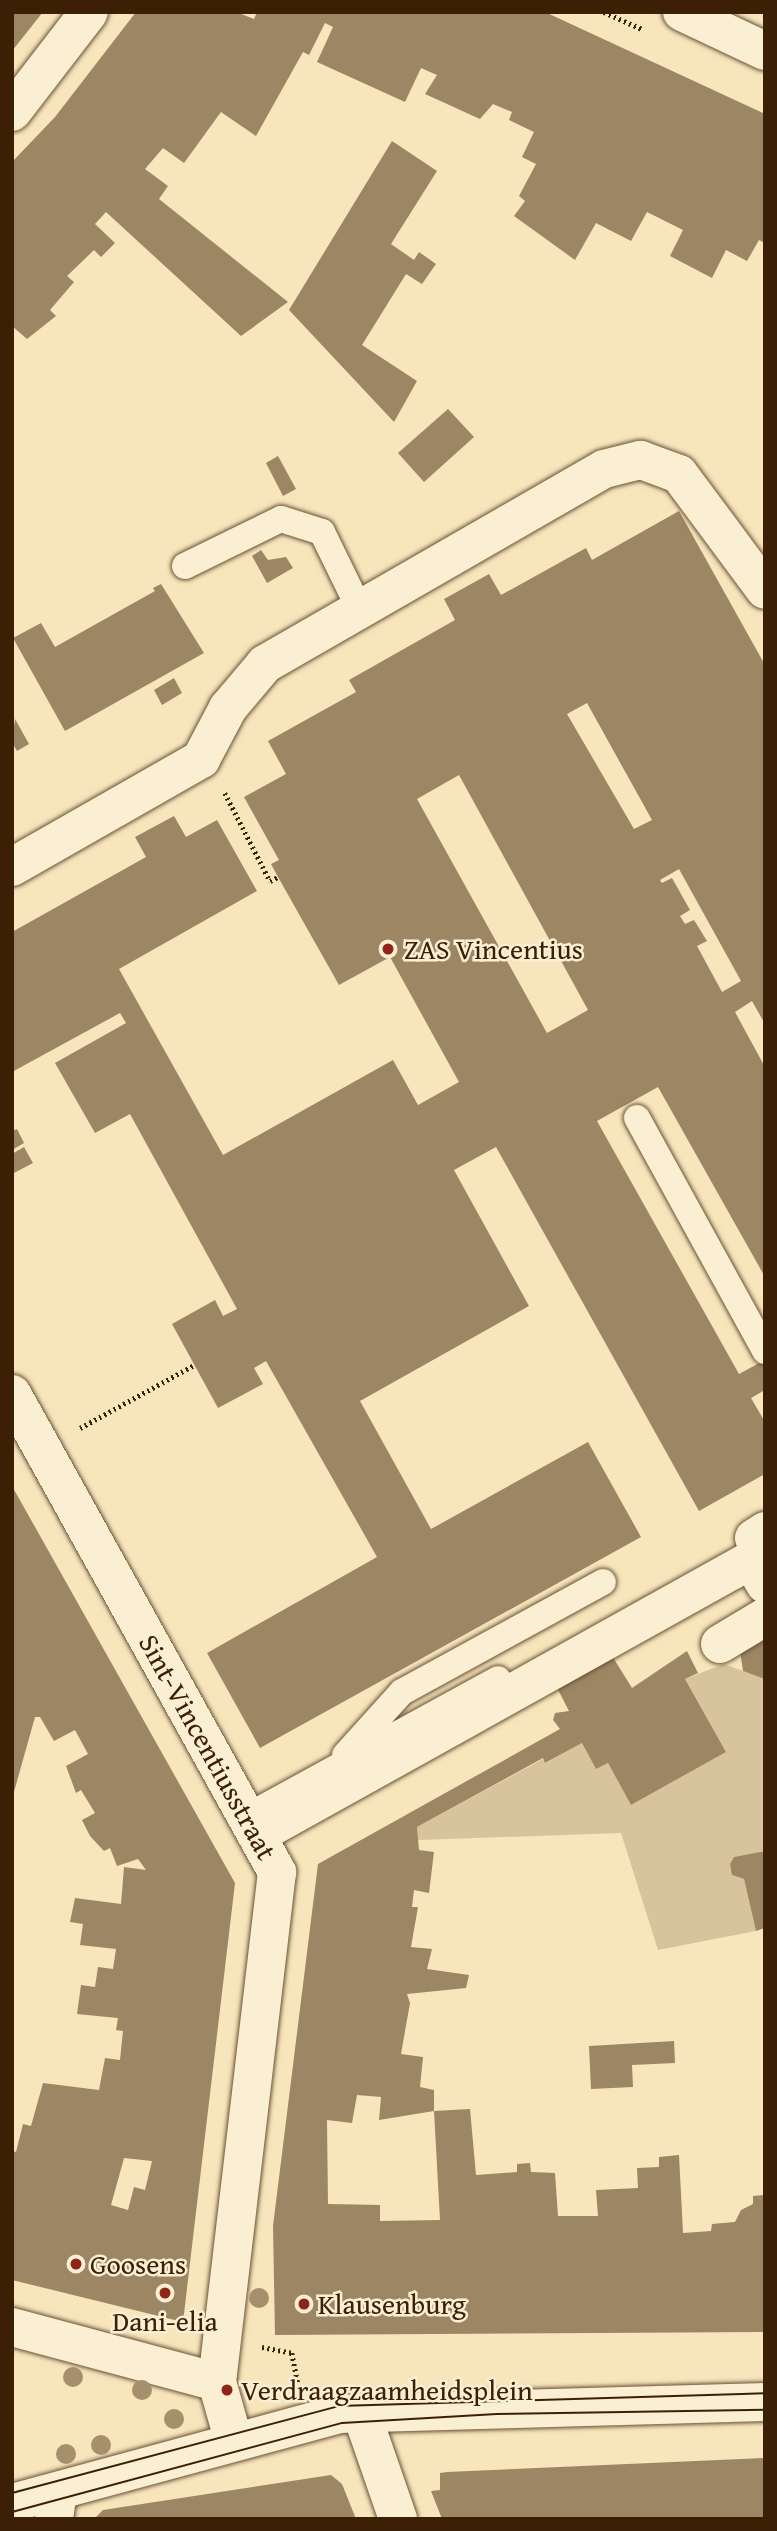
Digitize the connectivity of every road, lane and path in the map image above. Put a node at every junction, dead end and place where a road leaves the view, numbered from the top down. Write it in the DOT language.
graph roads {
  1 [pos="89,12"];
  2 [pos="682,12"];
  3 [pos="765,51"];
  4 [pos="12,112"];
  5 [pos="185,566"];
  6 [pos="765,590"];
  7 [pos="359,608"];
  8 [pos="201,759"];
  9 [pos="12,867"];
  10 [pos="278,877"];
  11 [pos="637,1118"];
  12 [pos="765,1351"];
  13 [pos="194,1365"];
  14 [pos="12,1394"];
  15 [pos="43,1449"];
  16 [pos="759,1534"];
  17 [pos="603,1582"];
  18 [pos="764,1584"];
  19 [pos="765,1617"];
  20 [pos="720,1644"];
  21 [pos="330,1772"];
  22 [pos="252,1826"];
  23 [pos="12,2327"];
  24 [pos="217,2382"];
  25 [pos="765,2402"];
  26 [pos="361,2413"];
  27 [pos="234,2442"];
  28 [pos="12,2503"];
  29 [pos="56,2505"];
  30 [pos="398,2519"];
  1 -- 4 [label="street"];
  2 -- 3 [label="street"];
  5 -- 7 [label="lane"];
  6 -- 7 [label="street"];
  7 -- 8 [label="street"];
  8 -- 9 [label="street"];
  8 -- 10 [label="path"];
  11 -- 12 [label="lane"];
  13 -- 15 [label="path"];
  14 -- 15 [label="street, Sint-Vincentiusstraat"];
  15 -- 22 [label="street, Sint-Vincentiusstraat"];
  16 -- 21 [label="lane"];
  17 -- 21 [label="lane"];
  18 -- 22 [label="street"];
  19 -- 20 [label="street"];
  21 -- 22 [label="lane"];
  22 -- 24 [label="street, Sint-Vincentiusstraat"];
  23 -- 24 [label="street"];
  24 -- 27 [label="street"];
  25 -- 26 [label="street"];
  26 -- 27 [label="street"];
  26 -- 30 [label="street"];
  27 -- 29 [label="street"];
  28 -- 29 [label="street"];
}
